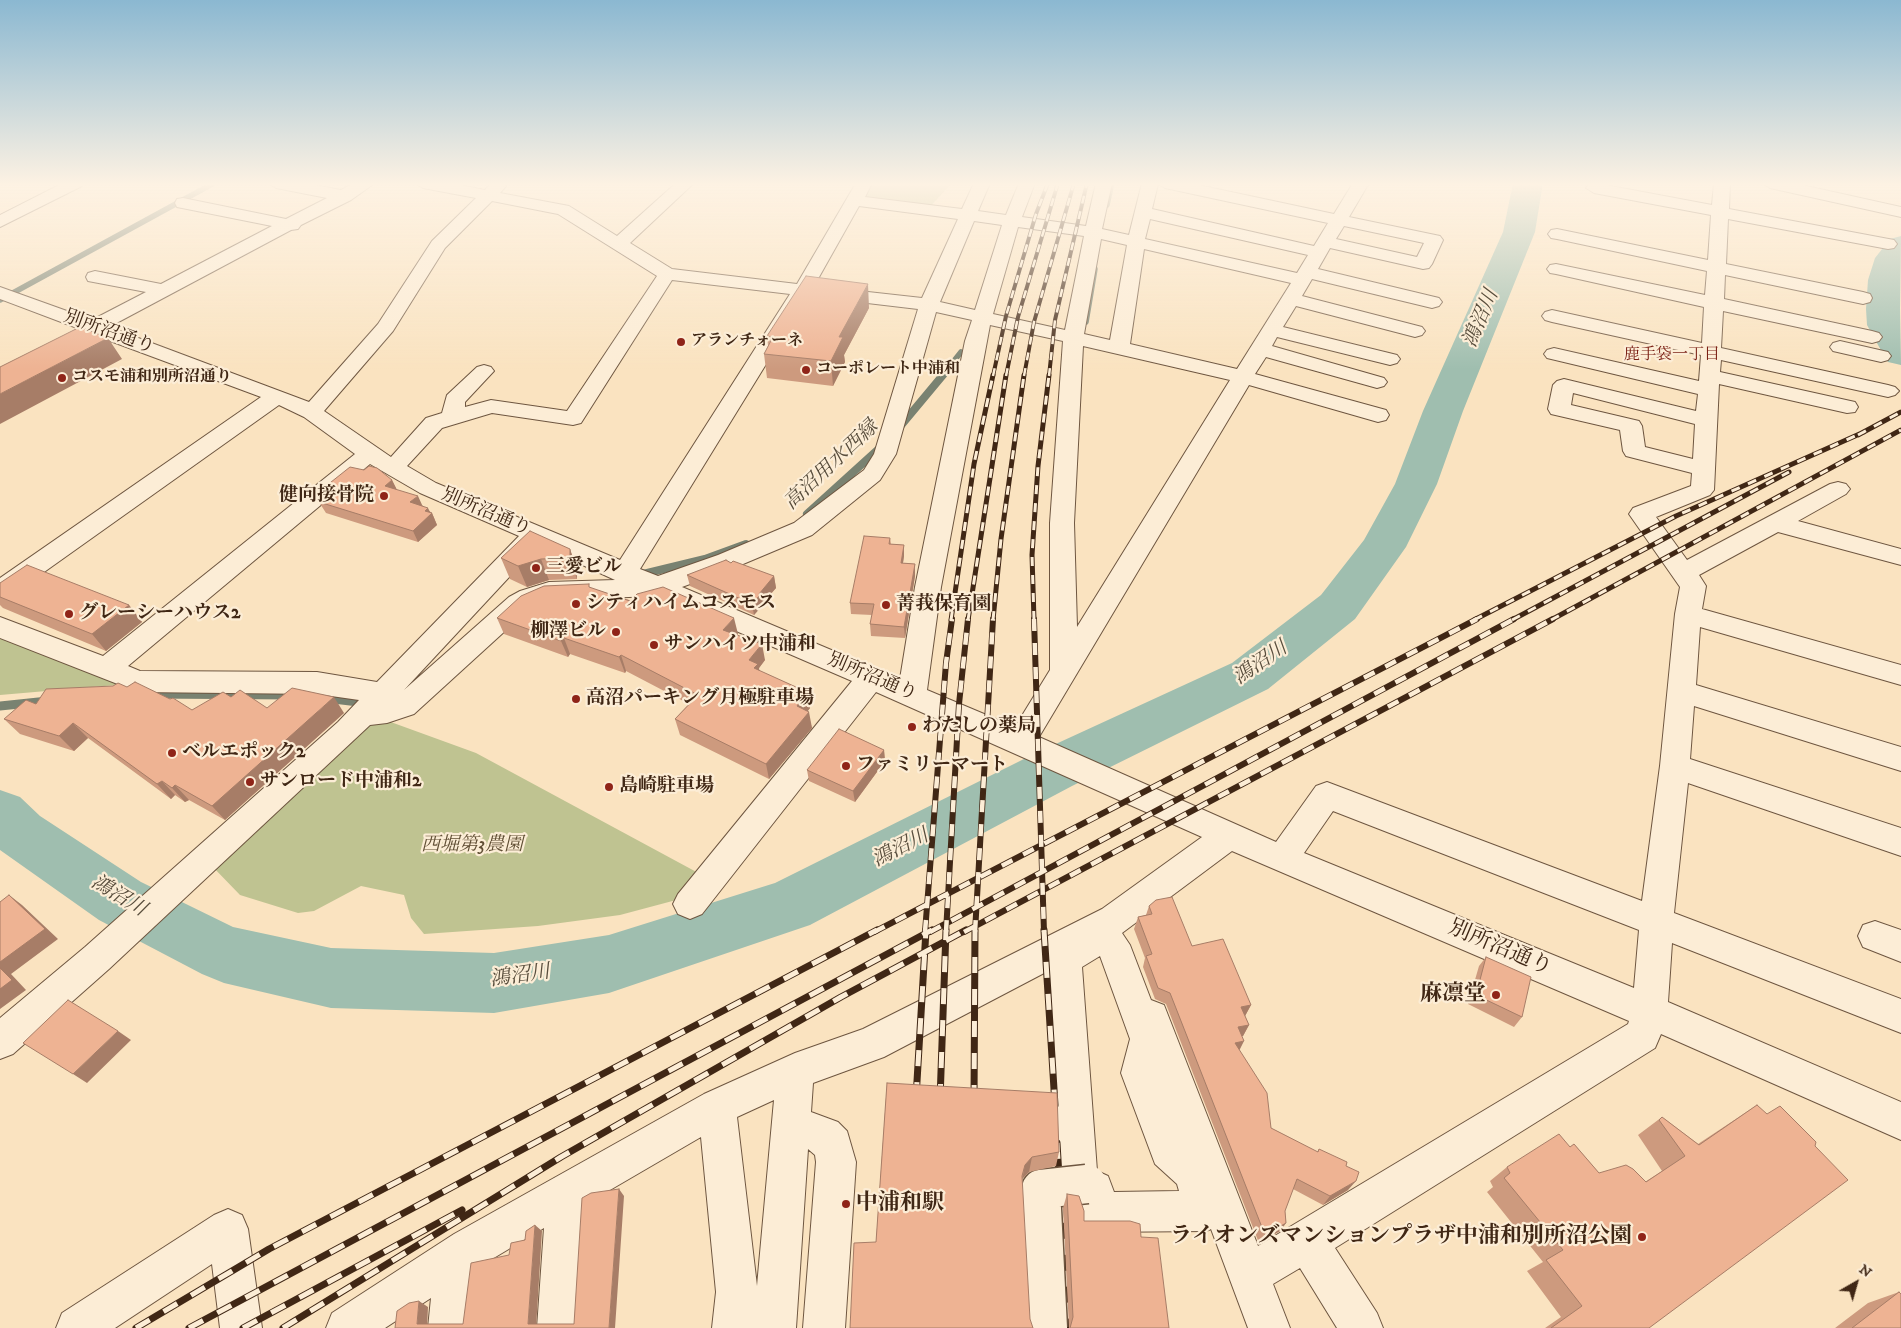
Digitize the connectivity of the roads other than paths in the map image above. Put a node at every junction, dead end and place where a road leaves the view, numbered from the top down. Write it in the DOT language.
graph roads {
  1 [pos="252,245"];
  2 [pos="438,245"];
  3 [pos="623,245"];
  4 [pos="827,245"];
  5 [pos="954,245"];
  6 [pos="1004,245"];
  7 [pos="1096,245"];
  8 [pos="1135,245"];
  9 [pos="1159,245"];
  10 [pos="1312,245"];
  11 [pos="1432,245"];
  12 [pos="1610,245"];
  13 [pos="1718,245"];
  14 [pos="1322,247"];
  15 [pos="1580,259"];
  16 [pos="1717,267"];
  17 [pos="1556,269"];
  18 [pos="667,274"];
  19 [pos="1304,276"];
  20 [pos="95,277"];
  21 [pos="803,289"];
  22 [pos="162,290"];
  23 [pos="1569,290"];
  24 [pos="6,295"];
  25 [pos="1863,298"];
  26 [pos="1290,300"];
  27 [pos="1432,302"];
  28 [pos="1714,304"];
  29 [pos="929,305"];
  30 [pos="1552,316"];
  31 [pos="983,317"];
  32 [pos="95,327"];
  33 [pos="1272,330"];
  34 [pos="1415,330"];
  35 [pos="1872,336"];
  36 [pos="1073,338"];
  37 [pos="69,341"];
  38 [pos="1119,348"];
  39 [pos="1260,350"];
  40 [pos="1711,352"];
  41 [pos="1554,354"];
  42 [pos="1881,356"];
  43 [pos="1390,359"];
  44 [pos="484,371"];
  45 [pos="1243,377"];
  46 [pos="1377,382"];
  47 [pos="1709,383"];
  48 [pos="1882,390"];
  49 [pos="277,396"];
  50 [pos="1847,407"];
  51 [pos="312,412"];
  52 [pos="1378,415"];
  53 [pos="452,417"];
  54 [pos="1707,420"];
  55 [pos="369,454"];
  56 [pos="392,469"];
  57 [pos="1704,469"];
  58 [pos="1838,489"];
  59 [pos="1775,522"];
  60 [pos="535,534"];
  61 [pos="1901,557"];
  62 [pos="1682,572"];
  63 [pos="636,578"];
  64 [pos="0,591"];
  65 [pos="1688,614"];
  66 [pos="0,627"];
  67 [pos="107,668"];
  68 [pos="1064,671"];
  69 [pos="1901,675"];
  70 [pos="871,678"];
  71 [pos="1682,692"];
  72 [pos="912,695"];
  73 [pos="374,704"];
  74 [pos="1021,742"];
  75 [pos="1901,759"];
  76 [pos="1676,766"];
  77 [pos="1230,835"];
  78 [pos="1901,842"];
  79 [pos="1282,859"];
  80 [pos="690,904"];
  81 [pos="1114,920"];
  82 [pos="1656,921"];
  83 [pos="1064,959"];
  84 [pos="1650,1012"];
  85 [pos="1901,1016"];
  86 [pos="0,1041"];
  87 [pos="794,1071"];
  88 [pos="717,1107"];
  89 [pos="1901,1121"];
  90 [pos="791,1123"];
  91 [pos="1086,1184"];
  92 [pos="567,1194"];
  93 [pos="1307,1242"];
  94 [pos="457,1257"];
  95 [pos="1249,1274"];
  96 [pos="77,1328"];
  97 [pos="241,1328"];
  98 [pos="347,1328"];
  99 [pos="449,1328"];
  100 [pos="558,1328"];
  101 [pos="733,1328"];
  102 [pos="774,1328"];
  103 [pos="824,1328"];
  104 [pos="1048,1328"];
  105 [pos="1269,1328"];
  106 [pos="1362,1328"];
  1 -- 22 [label="street"];
  2 -- 51 [label="street"];
  3 -- 18 [label="street"];
  4 -- 21 [label="street"];
  5 -- 29 [label="street"];
  6 -- 31 [label="street"];
  7 -- 36 [label="street"];
  8 -- 38 [label="street"];
  9 -- 19 [label="street"];
  10 -- 14 [label="street"];
  11 -- 14 [label="street"];
  12 -- 16 [label="street"];
  13 -- 16 [label="street"];
  14 -- 19 [label="street"];
  15 -- 28 [label="street"];
  16 -- 25 [label="street"];
  16 -- 28 [label="street"];
  17 -- 28 [label="street"];
  18 -- 21 [label="street"];
  18 -- 53 [label="street"];
  19 -- 26 [label="street"];
  19 -- 27 [label="street"];
  20 -- 22 [label="street"];
  21 -- 29 [label="street"];
  21 -- 63 [label="street"];
  22 -- 32 [label="street"];
  23 -- 28 [label="street"];
  24 -- 32 [label="street, 別所沼通り"];
  26 -- 33 [label="street"];
  26 -- 34 [label="street"];
  28 -- 35 [label="street"];
  28 -- 40 [label="street"];
  28 -- 42 [label="street"];
  29 -- 31 [label="street"];
  29 -- 63 [label="street"];
  30 -- 40 [label="street"];
  31 -- 36 [label="street"];
  31 -- 72 [label="street"];
  32 -- 37 [label="street"];
  32 -- 49 [label="street, 別所沼通り"];
  33 -- 39 [label="street"];
  33 -- 43 [label="street"];
  36 -- 38 [label="street"];
  36 -- 68 [label="street"];
  38 -- 45 [label="street"];
  39 -- 45 [label="street"];
  39 -- 46 [label="street"];
  40 -- 47 [label="street"];
  40 -- 48 [label="street"];
  41 -- 47 [label="street"];
  44 -- 53 [label="street"];
  45 -- 52 [label="street"];
  45 -- 68 [label="street"];
  47 -- 50 [label="street"];
  47 -- 54 [label="street"];
  49 -- 51 [label="street, 別所沼通り"];
  49 -- 64 [label="street"];
  51 -- 55 [label="street, 別所沼通り"];
  53 -- 56 [label="street"];
  54 -- 57 [label="street"];
  54 -- 57 [label="street"];
  55 -- 56 [label="street, 別所沼通り"];
  55 -- 67 [label="street"];
  56 -- 60 [label="street, 別所沼通り"];
  57 -- 62 [label="street"];
  58 -- 59 [label="street"];
  59 -- 61 [label="street"];
  59 -- 62 [label="street"];
  60 -- 63 [label="street, 別所沼通り"];
  60 -- 73 [label="street"];
  62 -- 65 [label="street"];
  63 -- 70 [label="street, 別所沼通り"];
  63 -- 73 [label="street"];
  65 -- 69 [label="street"];
  65 -- 71 [label="street"];
  66 -- 67 [label="street"];
  67 -- 73 [label="street"];
  68 -- 74 [label="street"];
  70 -- 72 [label="street, 別所沼通り"];
  70 -- 80 [label="street"];
  71 -- 75 [label="street"];
  71 -- 76 [label="street"];
  72 -- 74 [label="street, 別所沼通り"];
  73 -- 86 [label="street"];
  74 -- 77 [label="street, 別所沼通り"];
  76 -- 78 [label="street"];
  76 -- 82 [label="street"];
  77 -- 79 [label="street, 別所沼通り"];
  77 -- 81 [label="street"];
  79 -- 82 [label="street"];
  79 -- 84 [label="street, 別所沼通り"];
  81 -- 87 [label="street"];
  81 -- 95 [label="street"];
  82 -- 84 [label="street"];
  82 -- 85 [label="street"];
  83 -- 83 [label="street"];
  84 -- 89 [label="street, 別所沼通り"];
  84 -- 93 [label="street"];
  87 -- 88 [label="street"];
  87 -- 90 [label="street"];
  88 -- 92 [label="street"];
  88 -- 101 [label="street"];
  90 -- 102 [label="street"];
  90 -- 103 [label="street"];
  91 -- 104 [label="street, bridge"];
  92 -- 94 [label="street"];
  92 -- 100 [label="street"];
  93 -- 95 [label="street"];
  93 -- 106 [label="street"];
  94 -- 98 [label="street"];
  94 -- 99 [label="street"];
  95 -- 105 [label="street"];
  96 -- 97 [label="street"];
}
